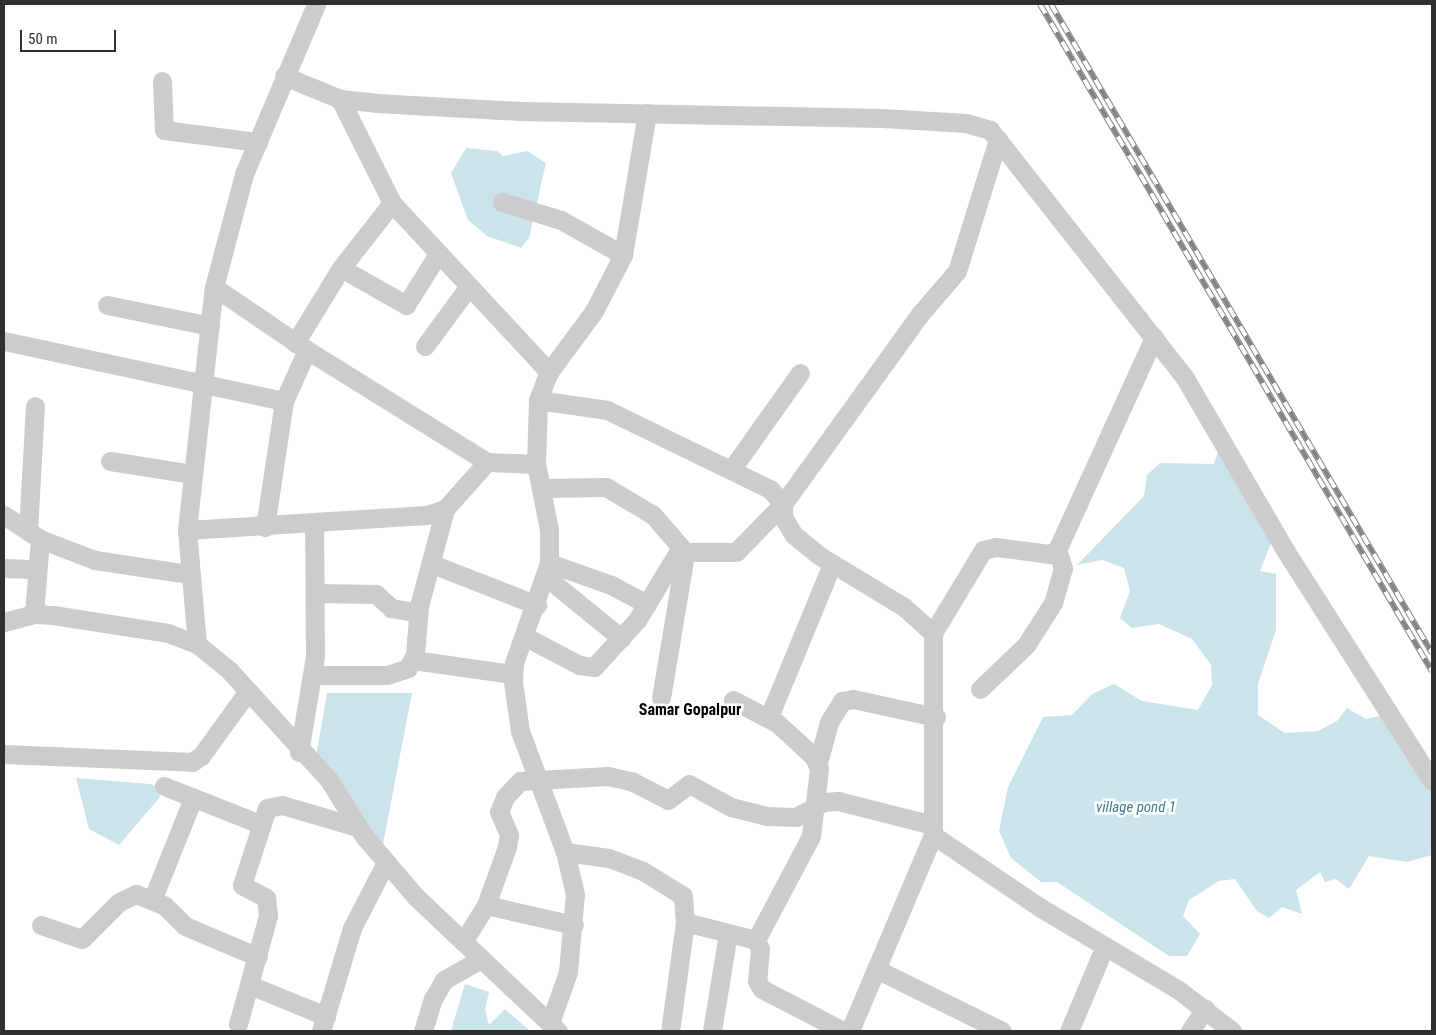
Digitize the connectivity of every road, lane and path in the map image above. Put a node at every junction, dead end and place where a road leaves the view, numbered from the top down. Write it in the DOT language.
graph roads {
  1 [pos="316,4"];
  2 [pos="284,76"];
  3 [pos="162,81"];
  4 [pos="340,99"];
  5 [pos="647,113"];
  6 [pos="998,139"];
  7 [pos="258,142"];
  8 [pos="502,202"];
  9 [pos="392,204"];
  10 [pos="438,254"];
  11 [pos="623,255"];
  12 [pos="341,268"];
  13 [pos="469,286"];
  14 [pos="214,288"];
  15 [pos="108,305"];
  16 [pos="210,326"];
  17 [pos="1154,336"];
  18 [pos="4,341"];
  19 [pos="301,346"];
  20 [pos="426,346"];
  21 [pos="549,372"];
  22 [pos="800,373"];
  23 [pos="202,380"];
  24 [pos="538,400"];
  25 [pos="284,401"];
  26 [pos="34,406"];
  27 [pos="110,462"];
  28 [pos="487,462"];
  29 [pos="536,464"];
  30 [pos="730,470"];
  31 [pos="192,474"];
  32 [pos="542,488"];
  33 [pos="783,504"];
  34 [pos="445,509"];
  35 [pos="4,515"];
  36 [pos="314,525"];
  37 [pos="265,527"];
  38 [pos="187,530"];
  39 [pos="34,535"];
  40 [pos="1057,550"];
  41 [pos="682,551"];
  42 [pos="432,564"];
  43 [pos="832,564"];
  44 [pos="4,568"];
  45 [pos="37,569"];
  46 [pos="548,570"];
  47 [pos="189,574"];
  48 [pos="314,593"];
  49 [pos="647,604"];
  50 [pos="537,605"];
  51 [pos="420,613"];
  52 [pos="34,614"];
  53 [pos="4,622"];
  54 [pos="933,634"];
  55 [pos="524,636"];
  56 [pos="621,638"];
  57 [pos="197,644"];
  58 [pos="413,660"];
  59 [pos="514,674"];
  60 [pos="314,675"];
  61 [pos="980,688"];
  62 [pos="248,691"];
  63 [pos="661,698"];
  64 [pos="733,700"];
  65 [pos="769,717"];
  66 [pos="936,717"];
  67 [pos="299,752"];
  68 [pos="4,754"];
  69 [pos="818,763"];
  70 [pos="538,780"];
  71 [pos="1432,781"];
  72 [pos="164,786"];
  73 [pos="193,798"];
  74 [pos="814,810"];
  75 [pos="260,824"];
  76 [pos="357,827"];
  77 [pos="933,830"];
  78 [pos="565,852"];
  79 [pos="386,862"];
  80 [pos="153,898"];
  81 [pos="486,905"];
  82 [pos="685,922"];
  83 [pos="41,925"];
  84 [pos="574,925"];
  85 [pos="728,933"];
  86 [pos="756,940"];
  87 [pos="463,942"];
  88 [pos="1104,948"];
  89 [pos="258,957"];
  90 [pos="482,959"];
  91 [pos="876,969"];
  92 [pos="252,986"];
  93 [pos="1205,1009"];
  94 [pos="238,1024"];
  95 [pos="324,1024"];
  96 [pos="554,1027"];
  97 [pos="423,1031"];
  98 [pos="670,1031"];
  99 [pos="712,1031"];
  100 [pos="843,1031"];
  101 [pos="850,1031"];
  102 [pos="1002,1031"];
  103 [pos="1069,1031"];
  104 [pos="1190,1031"];
  105 [pos="1232,1031"];
  1 -- 2 [label="street"];
  2 -- 4 [label="street"];
  2 -- 7 [label="street"];
  3 -- 7 [label="street"];
  4 -- 5 [label="street"];
  4 -- 9 [label="street"];
  5 -- 6 [label="street"];
  5 -- 11 [label="street"];
  6 -- 17 [label="street"];
  6 -- 33 [label="street"];
  7 -- 14 [label="street"];
  8 -- 11 [label="street"];
  9 -- 10 [label="street"];
  9 -- 12 [label="street"];
  10 -- 12 [label="street"];
  10 -- 13 [label="street"];
  11 -- 21 [label="street"];
  12 -- 19 [label="street"];
  13 -- 20 [label="street"];
  13 -- 21 [label="street"];
  14 -- 16 [label="street"];
  14 -- 19 [label="street"];
  15 -- 16 [label="street"];
  16 -- 23 [label="street"];
  17 -- 40 [label="street"];
  17 -- 71 [label="street"];
  18 -- 23 [label="street"];
  19 -- 25 [label="street"];
  19 -- 28 [label="street"];
  21 -- 24 [label="street"];
  22 -- 30 [label="street"];
  23 -- 25 [label="street"];
  23 -- 31 [label="street"];
  24 -- 29 [label="street"];
  24 -- 30 [label="street"];
  25 -- 37 [label="street"];
  26 -- 39 [label="street"];
  27 -- 31 [label="street"];
  28 -- 29 [label="street"];
  28 -- 34 [label="street"];
  29 -- 32 [label="street"];
  30 -- 33 [label="street"];
  31 -- 38 [label="street"];
  32 -- 41 [label="street"];
  32 -- 46 [label="street"];
  33 -- 41 [label="street"];
  33 -- 43 [label="street"];
  34 -- 36 [label="street"];
  34 -- 42 [label="street"];
  35 -- 39 [label="street"];
  36 -- 37 [label="street"];
  36 -- 48 [label="street"];
  37 -- 38 [label="street"];
  38 -- 47 [label="street"];
  39 -- 45 [label="street"];
  39 -- 47 [label="street"];
  40 -- 54 [label="street"];
  40 -- 61 [label="street"];
  41 -- 49 [label="street"];
  41 -- 63 [label="street"];
  42 -- 50 [label="street"];
  42 -- 51 [label="street"];
  43 -- 54 [label="street"];
  43 -- 65 [label="street"];
  44 -- 45 [label="street"];
  45 -- 52 [label="street"];
  46 -- 49 [label="street"];
  46 -- 50 [label="street"];
  46 -- 56 [label="street"];
  47 -- 57 [label="street"];
  48 -- 51 [label="street"];
  48 -- 60 [label="street"];
  49 -- 56 [label="street"];
  50 -- 55 [label="street"];
  51 -- 58 [label="street"];
  52 -- 53 [label="street"];
  52 -- 57 [label="street"];
  54 -- 66 [label="street"];
  55 -- 56 [label="street"];
  55 -- 59 [label="street"];
  57 -- 62 [label="street"];
  58 -- 59 [label="street"];
  58 -- 60 [label="street"];
  59 -- 70 [label="street"];
  60 -- 67 [label="street"];
  62 -- 67 [label="street"];
  62 -- 68 [label="street"];
  64 -- 65 [label="street"];
  65 -- 69 [label="street"];
  66 -- 69 [label="street"];
  66 -- 77 [label="street"];
  67 -- 76 [label="street"];
  69 -- 74 [label="street"];
  70 -- 74 [label="street"];
  70 -- 78 [label="street"];
  70 -- 81 [label="street"];
  72 -- 73 [label="street"];
  73 -- 75 [label="street"];
  73 -- 80 [label="street"];
  74 -- 77 [label="street"];
  74 -- 86 [label="street"];
  75 -- 76 [label="street"];
  75 -- 89 [label="street"];
  76 -- 79 [label="street"];
  77 -- 88 [label="street"];
  77 -- 91 [label="street"];
  78 -- 82 [label="street"];
  78 -- 84 [label="street"];
  79 -- 87 [label="street"];
  79 -- 95 [label="street"];
  80 -- 83 [label="street"];
  80 -- 89 [label="street"];
  81 -- 84 [label="street"];
  81 -- 87 [label="street"];
  82 -- 85 [label="street"];
  82 -- 98 [label="street"];
  84 -- 96 [label="street"];
  85 -- 86 [label="street"];
  85 -- 99 [label="street"];
  86 -- 100 [label="street"];
  87 -- 90 [label="street"];
  88 -- 93 [label="street"];
  88 -- 103 [label="street"];
  89 -- 92 [label="street"];
  90 -- 96 [label="street"];
  90 -- 97 [label="street"];
  91 -- 101 [label="street"];
  91 -- 102 [label="street"];
  92 -- 94 [label="street"];
  92 -- 95 [label="street"];
  93 -- 104 [label="street"];
  93 -- 105 [label="street"];
}
